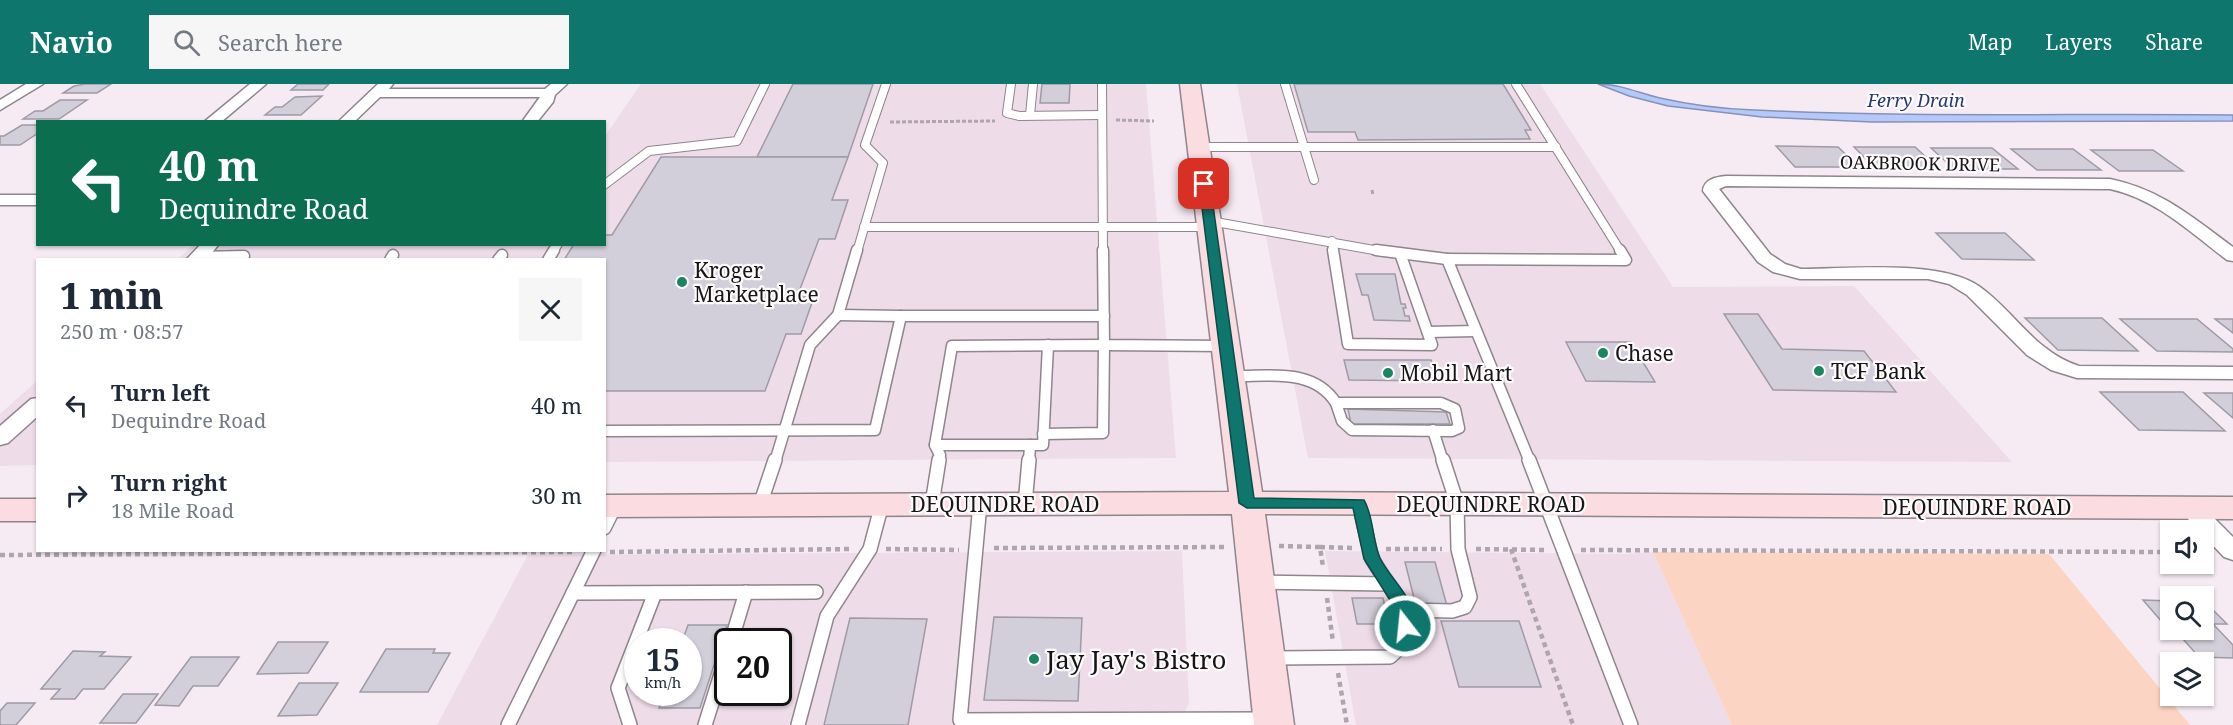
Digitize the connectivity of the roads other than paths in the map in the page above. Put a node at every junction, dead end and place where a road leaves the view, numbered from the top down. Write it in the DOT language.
graph roads {
  1 [pos="36,84"];
  2 [pos="259,84"];
  3 [pos="765,84"];
  4 [pos="885,84"];
  5 [pos="1011,84"];
  6 [pos="1033,84"];
  7 [pos="1102,84"];
  8 [pos="1190,84"];
  9 [pos="1285,84"];
  10 [pos="1516,84"];
  11 [pos="554,88"];
  12 [pos="381,89"];
  13 [pos="0,106"];
  14 [pos="1030,116"];
  15 [pos="1105,118"];
  16 [pos="214,120"];
  17 [pos="347,120"];
  18 [pos="531,120"];
  19 [pos="1304,146"];
  20 [pos="1199,147"];
  21 [pos="1556,147"];
  22 [pos="1314,180"];
  23 [pos="606,183"];
  24 [pos="0,200"];
  25 [pos="36,200"];
  26 [pos="1210,224"];
  27 [pos="864,227"];
  28 [pos="1103,228"];
  29 [pos="1332,241"];
  30 [pos="209,246"];
  31 [pos="1401,256"];
  32 [pos="2233,256"];
  33 [pos="196,258"];
  34 [pos="242,258"];
  35 [pos="1447,259"];
  36 [pos="838,315"];
  37 [pos="901,316"];
  38 [pos="1104,316"];
  39 [pos="1475,331"];
  40 [pos="1428,332"];
  41 [pos="1048,345"];
  42 [pos="1104,345"];
  43 [pos="1225,346"];
  44 [pos="2233,373"];
  45 [pos="1229,376"];
  46 [pos="1336,403"];
  47 [pos="36,406"];
  48 [pos="786,429"];
  49 [pos="1433,430"];
  50 [pos="606,431"];
  51 [pos="1043,434"];
  52 [pos="0,438"];
  53 [pos="935,445"];
  54 [pos="1030,445"];
  55 [pos="1247,503"];
  56 [pos="1359,503"];
  57 [pos="882,504"];
  58 [pos="932,504"];
  59 [pos="980,504"];
  60 [pos="1025,504"];
  61 [pos="1457,504"];
  62 [pos="1547,504"];
  63 [pos="759,505"];
  64 [pos="2190,508"];
  65 [pos="2233,508"];
  66 [pos="0,510"];
  67 [pos="36,510"];
  68 [pos="608,513"];
  69 [pos="2233,551"];
  70 [pos="593,552"];
  71 [pos="1257,582"];
  72 [pos="1388,584"];
  73 [pos="746,592"];
  74 [pos="816,592"];
  75 [pos="573,593"];
  76 [pos="656,593"];
  77 [pos="1405,610"];
  78 [pos="734,628"];
  79 [pos="1266,658"];
  80 [pos="714,696"];
  81 [pos="1274,722"];
  82 [pos="508,725"];
  83 [pos="630,725"];
  84 [pos="705,725"];
  85 [pos="798,725"];
  86 [pos="1631,725"];
  1 -- 13 [label="street"];
  2 -- 16 [label="street"];
  3 -- 23 [label="lane"];
  4 -- 27 [label="lane"];
  5 -- 14 [label="lane"];
  6 -- 14 [label="lane"];
  7 -- 15 [label="lane"];
  8 -- 20 [label="main road"];
  9 -- 19 [label="lane"];
  10 -- 21 [label="lane"];
  11 -- 12 [label="street"];
  11 -- 18 [label="street"];
  12 -- 17 [label="street"];
  14 -- 15 [label="lane"];
  15 -- 28 [label="lane"];
  19 -- 20 [label="lane"];
  19 -- 21 [label="lane"];
  19 -- 22 [label="lane"];
  20 -- 26 [label="main road"];
  21 -- 35 [label="lane"];
  24 -- 25 [label="street"];
  26 -- 28 [label="lane"];
  26 -- 29 [label="lane"];
  26 -- 43 [label="main road"];
  27 -- 28 [label="lane"];
  27 -- 36 [label="lane"];
  28 -- 38 [label="lane"];
  29 -- 31 [label="lane"];
  29 -- 40 [label="lane"];
  30 -- 33 [label="street"];
  31 -- 35 [label="lane"];
  31 -- 40 [label="lane"];
  32 -- 44 [label="street, OAKBROOK DRIVE"];
  33 -- 34 [label="lane"];
  35 -- 39 [label="lane"];
  36 -- 37 [label="lane"];
  36 -- 48 [label="lane"];
  37 -- 38 [label="lane"];
  37 -- 48 [label="lane"];
  38 -- 42 [label="lane"];
  39 -- 40 [label="lane"];
  39 -- 62 [label="lane"];
  41 -- 42 [label="lane"];
  41 -- 51 [label="lane"];
  41 -- 53 [label="lane"];
  42 -- 43 [label="lane"];
  42 -- 51 [label="lane"];
  43 -- 45 [label="main road"];
  45 -- 46 [label="lane"];
  45 -- 55 [label="main road"];
  46 -- 49 [label="lane"];
  46 -- 49 [label="lane"];
  47 -- 52 [label="street"];
  48 -- 50 [label="lane"];
  48 -- 63 [label="lane"];
  49 -- 61 [label="lane"];
  51 -- 54 [label="lane"];
  53 -- 54 [label="lane"];
  53 -- 58 [label="lane"];
  54 -- 60 [label="lane"];
  55 -- 56 [label="main road, DEQUINDRE ROAD"];
  55 -- 60 [label="main road, DEQUINDRE ROAD"];
  55 -- 71 [label="main road"];
  56 -- 61 [label="main road, DEQUINDRE ROAD"];
  56 -- 72 [label="lane"];
  57 -- 58 [label="main road, DEQUINDRE ROAD"];
  57 -- 63 [label="main road, DEQUINDRE ROAD"];
  57 -- 85 [label="lane"];
  58 -- 59 [label="main road, DEQUINDRE ROAD"];
  59 -- 60 [label="main road, DEQUINDRE ROAD"];
  59 -- 81 [label="lane"];
  61 -- 62 [label="main road, DEQUINDRE ROAD"];
  61 -- 77 [label="lane"];
  62 -- 64 [label="main road, DEQUINDRE ROAD"];
  62 -- 86 [label="lane"];
  63 -- 68 [label="main road, DEQUINDRE ROAD"];
  64 -- 65 [label="main road, DEQUINDRE ROAD"];
  64 -- 69 [label="street"];
  66 -- 67 [label="main road"];
  70 -- 75 [label="lane"];
  71 -- 72 [label="lane"];
  71 -- 79 [label="main road"];
  72 -- 77 [label="lane"];
  73 -- 74 [label="lane"];
  73 -- 76 [label="lane"];
  73 -- 78 [label="lane"];
  75 -- 76 [label="lane"];
  75 -- 82 [label="lane"];
  76 -- 83 [label="lane"];
  77 -- 79 [label="lane"];
  79 -- 81 [label="main road"];
  80 -- 84 [label="lane"];
}
